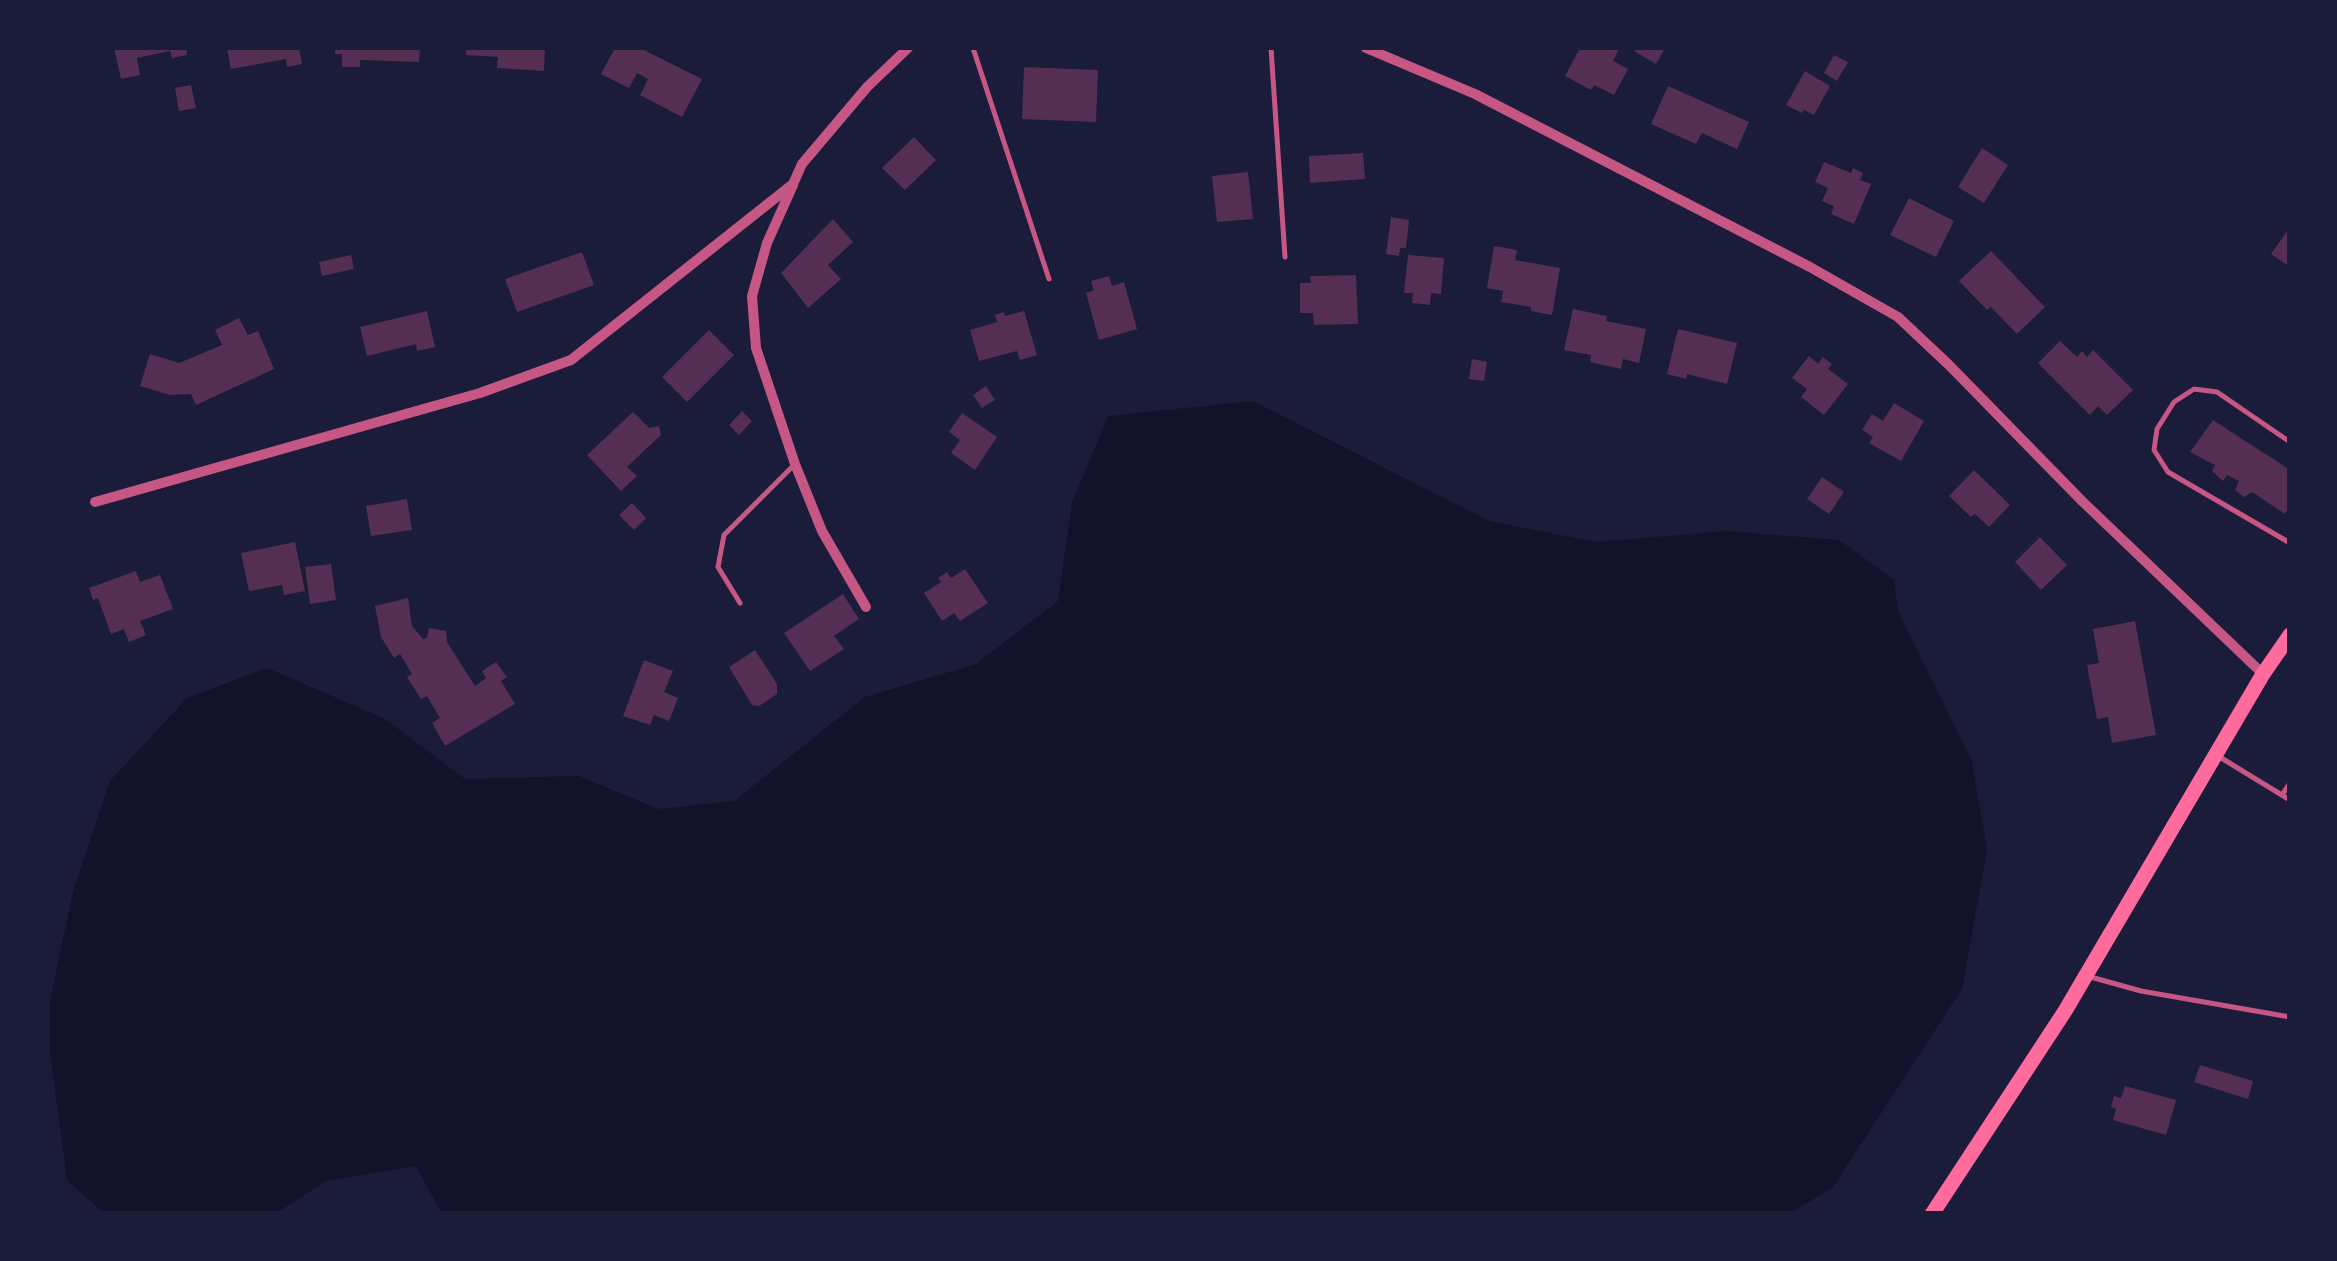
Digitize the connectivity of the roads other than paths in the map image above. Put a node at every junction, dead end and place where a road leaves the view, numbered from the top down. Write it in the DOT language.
graph roads {
  1 [pos="908,48"];
  2 [pos="973,48"];
  3 [pos="1271,48"];
  4 [pos="1366,48"];
  5 [pos="793,184"];
  6 [pos="1285,257"];
  7 [pos="1049,278"];
  8 [pos="2290,442"];
  9 [pos="794,464"];
  10 [pos="94,502"];
  11 [pos="2289,542"];
  12 [pos="740,603"];
  13 [pos="866,607"];
  14 [pos="2290,635"];
  15 [pos="2263,674"];
  16 [pos="2216,754"];
  17 [pos="2290,783"];
  18 [pos="2282,795"];
  19 [pos="2290,800"];
  20 [pos="2086,975"];
  21 [pos="2290,1018"];
  22 [pos="1932,1214"];
  1 -- 5 [label="street"];
  2 -- 7 [label="lane"];
  3 -- 6 [label="lane"];
  4 -- 15 [label="street"];
  5 -- 9 [label="street"];
  5 -- 10 [label="street"];
  8 -- 11 [label="lane"];
  9 -- 12 [label="lane"];
  9 -- 13 [label="street"];
  14 -- 15 [label="main road"];
  15 -- 16 [label="main road"];
  16 -- 18 [label="lane"];
  16 -- 20 [label="main road"];
  17 -- 18 [label="lane"];
  18 -- 19 [label="lane"];
  20 -- 21 [label="lane"];
  20 -- 22 [label="main road"];
}
